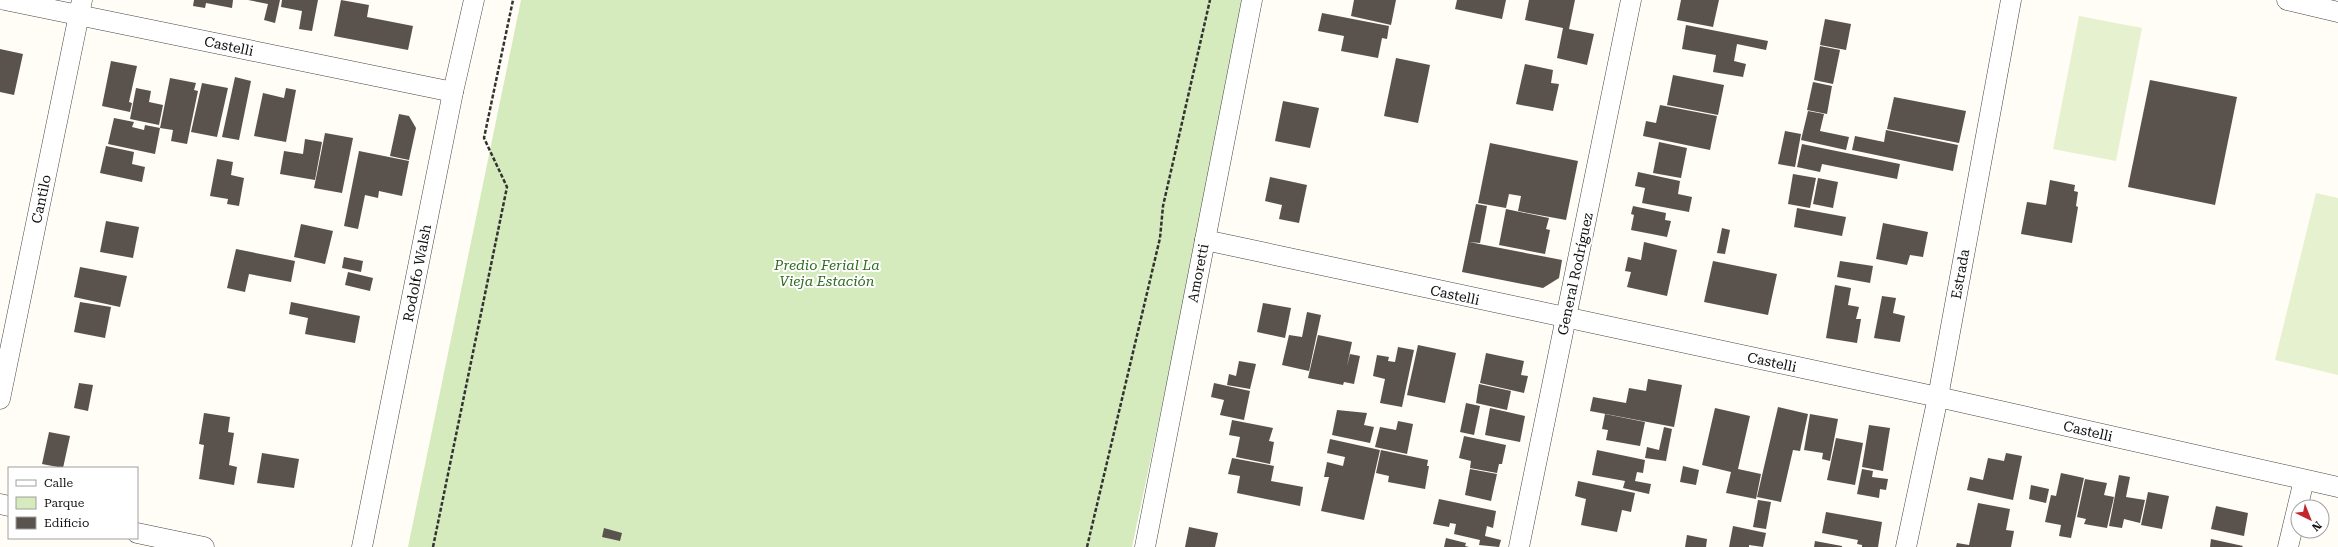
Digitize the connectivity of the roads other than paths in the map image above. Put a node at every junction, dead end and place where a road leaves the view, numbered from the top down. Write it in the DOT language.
graph roads {
  1 [pos="5,0"];
  2 [pos="474,0"];
  3 [pos="1252,0"];
  4 [pos="1631,0"];
  5 [pos="2011,0"];
  6 [pos="2287,0"];
  7 [pos="81,8"];
  8 [pos="2338,12"];
  9 [pos="453,92"];
  10 [pos="1205,240"];
  11 [pos="1566,319"];
  12 [pos="1938,397"];
  13 [pos="0,399"];
  14 [pos="2304,480"];
  15 [pos="2338,487"];
  16 [pos="138,533"];
  17 [pos="204,547"];
  18 [pos="362,547"];
  19 [pos="1145,547"];
  20 [pos="1519,547"];
  21 [pos="1906,547"];
  22 [pos="2288,547"];
  1 -- 7 [label="street, Castelli"];
  2 -- 9 [label="street, Rodolfo Walsh"];
  3 -- 10 [label="street, Amoretti"];
  4 -- 11 [label="street, General Rodríguez"];
  5 -- 12 [label="street, Estrada"];
  6 -- 8 [label="street"];
  7 -- 9 [label="street, Castelli"];
  7 -- 13 [label="street, Cantilo"];
  9 -- 18 [label="street, Rodolfo Walsh"];
  10 -- 11 [label="street, Castelli"];
  10 -- 19 [label="street, Amoretti"];
  11 -- 12 [label="street, Castelli"];
  11 -- 20 [label="street, General Rodríguez"];
  12 -- 14 [label="street, Castelli"];
  12 -- 21 [label="street, Estrada"];
  14 -- 15 [label="street, Castelli"];
  14 -- 22 [label="street"];
  16 -- 17 [label="street"];
}
